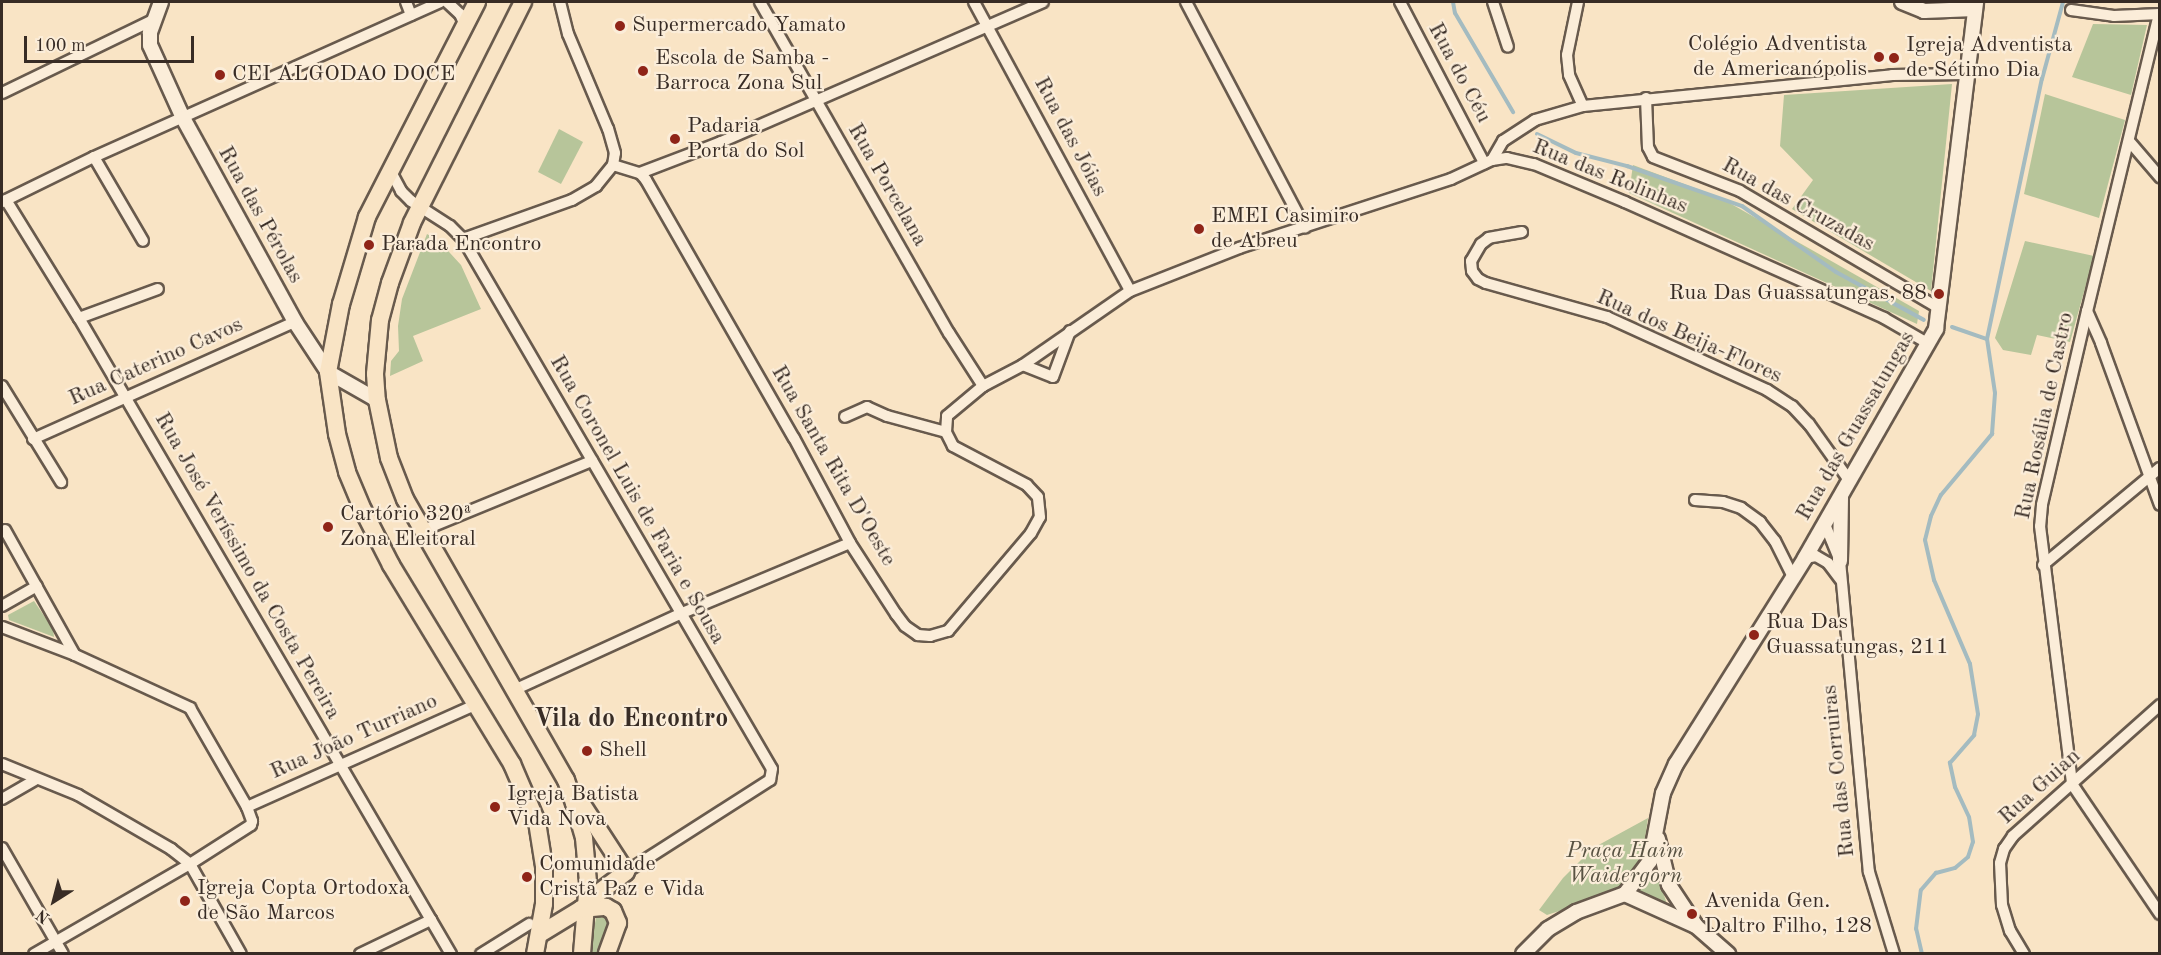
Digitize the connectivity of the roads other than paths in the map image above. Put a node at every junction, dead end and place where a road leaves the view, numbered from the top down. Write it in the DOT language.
graph roads {
  1 [pos="161,2"];
  2 [pos="406,2"];
  3 [pos="440,2"];
  4 [pos="447,2"];
  5 [pos="477,2"];
  6 [pos="523,2"];
  7 [pos="560,2"];
  8 [pos="760,2"];
  9 [pos="974,2"];
  10 [pos="1043,2"];
  11 [pos="1186,2"];
  12 [pos="1400,2"];
  13 [pos="1493,2"];
  14 [pos="1578,2"];
  15 [pos="1902,2"];
  16 [pos="1976,5"];
  17 [pos="2071,10"];
  18 [pos="2159,14"];
  19 [pos="411,15"];
  20 [pos="153,20"];
  21 [pos="465,25"];
  22 [pos="988,26"];
  23 [pos="2158,37"];
  24 [pos="1508,47"];
  25 [pos="1967,74"];
  26 [pos="2,93"];
  27 [pos="1646,98"];
  28 [pos="817,100"];
  29 [pos="1583,106"];
  30 [pos="183,118"];
  31 [pos="2129,141"];
  32 [pos="94,157"];
  33 [pos="1488,161"];
  34 [pos="614,165"];
  35 [pos="390,170"];
  36 [pos="640,173"];
  37 [pos="2160,177"];
  38 [pos="4,201"];
  39 [pos="419,207"];
  40 [pos="1305,228"];
  41 [pos="1522,232"];
  42 [pos="463,239"];
  43 [pos="143,242"];
  44 [pos="158,289"];
  45 [pos="1130,291"];
  46 [pos="1940,309"];
  47 [pos="2087,311"];
  48 [pos="79,318"];
  49 [pos="295,322"];
  50 [pos="1070,331"];
  51 [pos="1929,344"];
  52 [pos="1023,365"];
  53 [pos="328,372"];
  54 [pos="2,386"];
  55 [pos="983,386"];
  56 [pos="125,397"];
  57 [pos="377,400"];
  58 [pos="845,417"];
  59 [pos="946,432"];
  60 [pos="33,438"];
  61 [pos="592,461"];
  62 [pos="2160,468"];
  63 [pos="2150,477"];
  64 [pos="1849,480"];
  65 [pos="61,482"];
  66 [pos="1842,493"];
  67 [pos="1695,500"];
  68 [pos="2160,505"];
  69 [pos="1824,522"];
  70 [pos="5,530"];
  71 [pos="421,531"];
  72 [pos="850,543"];
  73 [pos="1804,558"];
  74 [pos="1840,561"];
  75 [pos="2043,565"];
  76 [pos="1793,577"];
  77 [pos="1841,580"];
  78 [pos="37,586"];
  79 [pos="2,606"];
  80 [pos="680,614"];
  81 [pos="2,627"];
  82 [pos="75,655"];
  83 [pos="514,690"];
  84 [pos="477,704"];
  85 [pos="2160,705"];
  86 [pos="341,764"];
  87 [pos="2,765"];
  88 [pos="36,779"];
  89 [pos="566,780"];
  90 [pos="2072,784"];
  91 [pos="2,799"];
  92 [pos="247,807"];
  93 [pos="1656,831"];
  94 [pos="2,848"];
  95 [pos="190,864"];
  96 [pos="627,872"];
  97 [pos="1625,894"];
  98 [pos="588,903"];
  99 [pos="2160,914"];
  100 [pos="431,920"];
  101 [pos="1696,926"];
  102 [pos="535,929"];
  103 [pos="56,940"];
  104 [pos="34,954"];
  105 [pos="63,954"];
  106 [pos="241,954"];
  107 [pos="360,954"];
  108 [pos="451,954"];
  109 [pos="481,954"];
  110 [pos="535,954"];
  111 [pos="582,954"];
  112 [pos="607,954"];
  113 [pos="1523,954"];
  114 [pos="1728,954"];
  115 [pos="1894,954"];
  116 [pos="2024,954"];
  1 -- 20 [label="street"];
  2 -- 19 [label="street"];
  3 -- 19 [label="street"];
  4 -- 21 [label="street"];
  5 -- 21 [label="main road"];
  6 -- 39 [label="main road"];
  7 -- 34 [label="street"];
  8 -- 28 [label="street, Rua Porcelana"];
  9 -- 22 [label="street, Rua das Jóias"];
  10 -- 22 [label="street"];
  11 -- 40 [label="street"];
  12 -- 33 [label="street, Rua do Céu"];
  13 -- 24 [label="street"];
  14 -- 29 [label="street"];
  15 -- 16 [label="street"];
  16 -- 25 [label="street, Rua das Guassatungas"];
  17 -- 18 [label="street"];
  18 -- 23 [label="street, Rua Rosália de Castro"];
  19 -- 30 [label="street"];
  20 -- 26 [label="street"];
  20 -- 30 [label="street, Rua das Pérolas"];
  21 -- 35 [label="main road"];
  22 -- 28 [label="street"];
  22 -- 45 [label="street, Rua das Jóias"];
  23 -- 31 [label="street, Rua Rosália de Castro"];
  25 -- 27 [label="street"];
  25 -- 46 [label="street, Rua das Guassatungas"];
  27 -- 29 [label="street"];
  27 -- 46 [label="street, Rua das Cruzadas"];
  28 -- 36 [label="street"];
  28 -- 55 [label="street, Rua Porcelana"];
  29 -- 33 [label="street"];
  30 -- 32 [label="street"];
  30 -- 49 [label="street, Rua das Pérolas"];
  31 -- 37 [label="street"];
  31 -- 47 [label="street, Rua Rosália de Castro"];
  32 -- 38 [label="street"];
  32 -- 43 [label="street"];
  33 -- 40 [label="street, Rua das Rolinhas"];
  33 -- 51 [label="street, Rua das Rolinhas"];
  34 -- 36 [label="street"];
  34 -- 42 [label="street"];
  35 -- 39 [label="street"];
  35 -- 53 [label="main road"];
  36 -- 72 [label="street, Rua Santa Rita D'Oeste"];
  38 -- 48 [label="street, Rua José Veríssimo da Costa Pereira"];
  39 -- 42 [label="street"];
  39 -- 57 [label="main road"];
  40 -- 45 [label="street, Rua das Rolinhas"];
  41 -- 64 [label="street, Rua dos Beija-Flores"];
  42 -- 61 [label="street, Rua Coronel Luis de Faria e Sousa"];
  44 -- 48 [label="street"];
  45 -- 50 [label="street, Rua das Rolinhas"];
  46 -- 51 [label="street, Rua das Guassatungas"];
  47 -- 63 [label="street"];
  47 -- 75 [label="street, Rua Rosália de Castro"];
  48 -- 56 [label="street, Rua José Veríssimo da Costa Pereira"];
  49 -- 53 [label="street, Rua das Pérolas"];
  49 -- 56 [label="street, Rua Caterino Cavos"];
  50 -- 52 [label="street, Rua das Rolinhas"];
  50 -- 52 [label="street"];
  51 -- 64 [label="street, Rua das Guassatungas"];
  52 -- 55 [label="street, Rua das Rolinhas"];
  53 -- 57 [label="street, Rua das Pérolas"];
  53 -- 84 [label="main road"];
  54 -- 60 [label="street"];
  55 -- 59 [label="street, Rua das Rolinhas"];
  56 -- 60 [label="street, Rua Caterino Cavos"];
  56 -- 86 [label="street, Rua José Veríssimo da Costa Pereira"];
  57 -- 71 [label="main road"];
  58 -- 59 [label="street"];
  59 -- 72 [label="street, Rua Santa Rita D'Oeste"];
  60 -- 65 [label="street"];
  61 -- 71 [label="street"];
  61 -- 80 [label="street, Rua Coronel Luis de Faria e Sousa"];
  62 -- 63 [label="street"];
  63 -- 68 [label="street"];
  63 -- 75 [label="street"];
  64 -- 66 [label="street, Rua das Guassatungas"];
  66 -- 69 [label="street, Rua das Guassatungas"];
  66 -- 74 [label="street"];
  67 -- 76 [label="street"];
  69 -- 73 [label="street, Rua das Guassatungas"];
  69 -- 74 [label="street, Rua das Corruiras"];
  70 -- 78 [label="street"];
  71 -- 83 [label="main road"];
  72 -- 80 [label="street"];
  73 -- 76 [label="street, Rua das Guassatungas"];
  73 -- 77 [label="street"];
  74 -- 77 [label="street, Rua das Corruiras"];
  75 -- 90 [label="street, Rua Rosália de Castro"];
  76 -- 93 [label="street, Rua das Guassatungas"];
  77 -- 115 [label="street, Rua das Corruiras"];
  78 -- 79 [label="street"];
  78 -- 82 [label="street"];
  80 -- 83 [label="street"];
  80 -- 96 [label="street, Rua Coronel Luis de Faria e Sousa"];
  81 -- 82 [label="street"];
  82 -- 92 [label="street"];
  83 -- 89 [label="main road"];
  84 -- 86 [label="street, Rua João Turriano"];
  84 -- 102 [label="main road"];
  85 -- 90 [label="street, Rua Guian"];
  86 -- 92 [label="street, Rua João Turriano"];
  86 -- 100 [label="street, Rua José Veríssimo da Costa Pereira"];
  87 -- 88 [label="street"];
  88 -- 91 [label="street"];
  88 -- 95 [label="street"];
  89 -- 96 [label="main road"];
  89 -- 98 [label="main road"];
  90 -- 99 [label="street, Rua Rosália de Castro"];
  90 -- 116 [label="street, Rua Guian"];
  92 -- 95 [label="street"];
  93 -- 97 [label="street"];
  93 -- 101 [label="street"];
  94 -- 103 [label="street"];
  95 -- 103 [label="street"];
  95 -- 106 [label="street"];
  96 -- 98 [label="main road"];
  97 -- 101 [label="street"];
  97 -- 113 [label="street"];
  98 -- 102 [label="main road"];
  98 -- 111 [label="main road"];
  98 -- 112 [label="main road"];
  100 -- 107 [label="street"];
  100 -- 108 [label="street, Rua José Veríssimo da Costa Pereira"];
  101 -- 114 [label="street"];
  102 -- 109 [label="street"];
  102 -- 110 [label="main road"];
  103 -- 104 [label="street"];
  103 -- 105 [label="street"];
}
